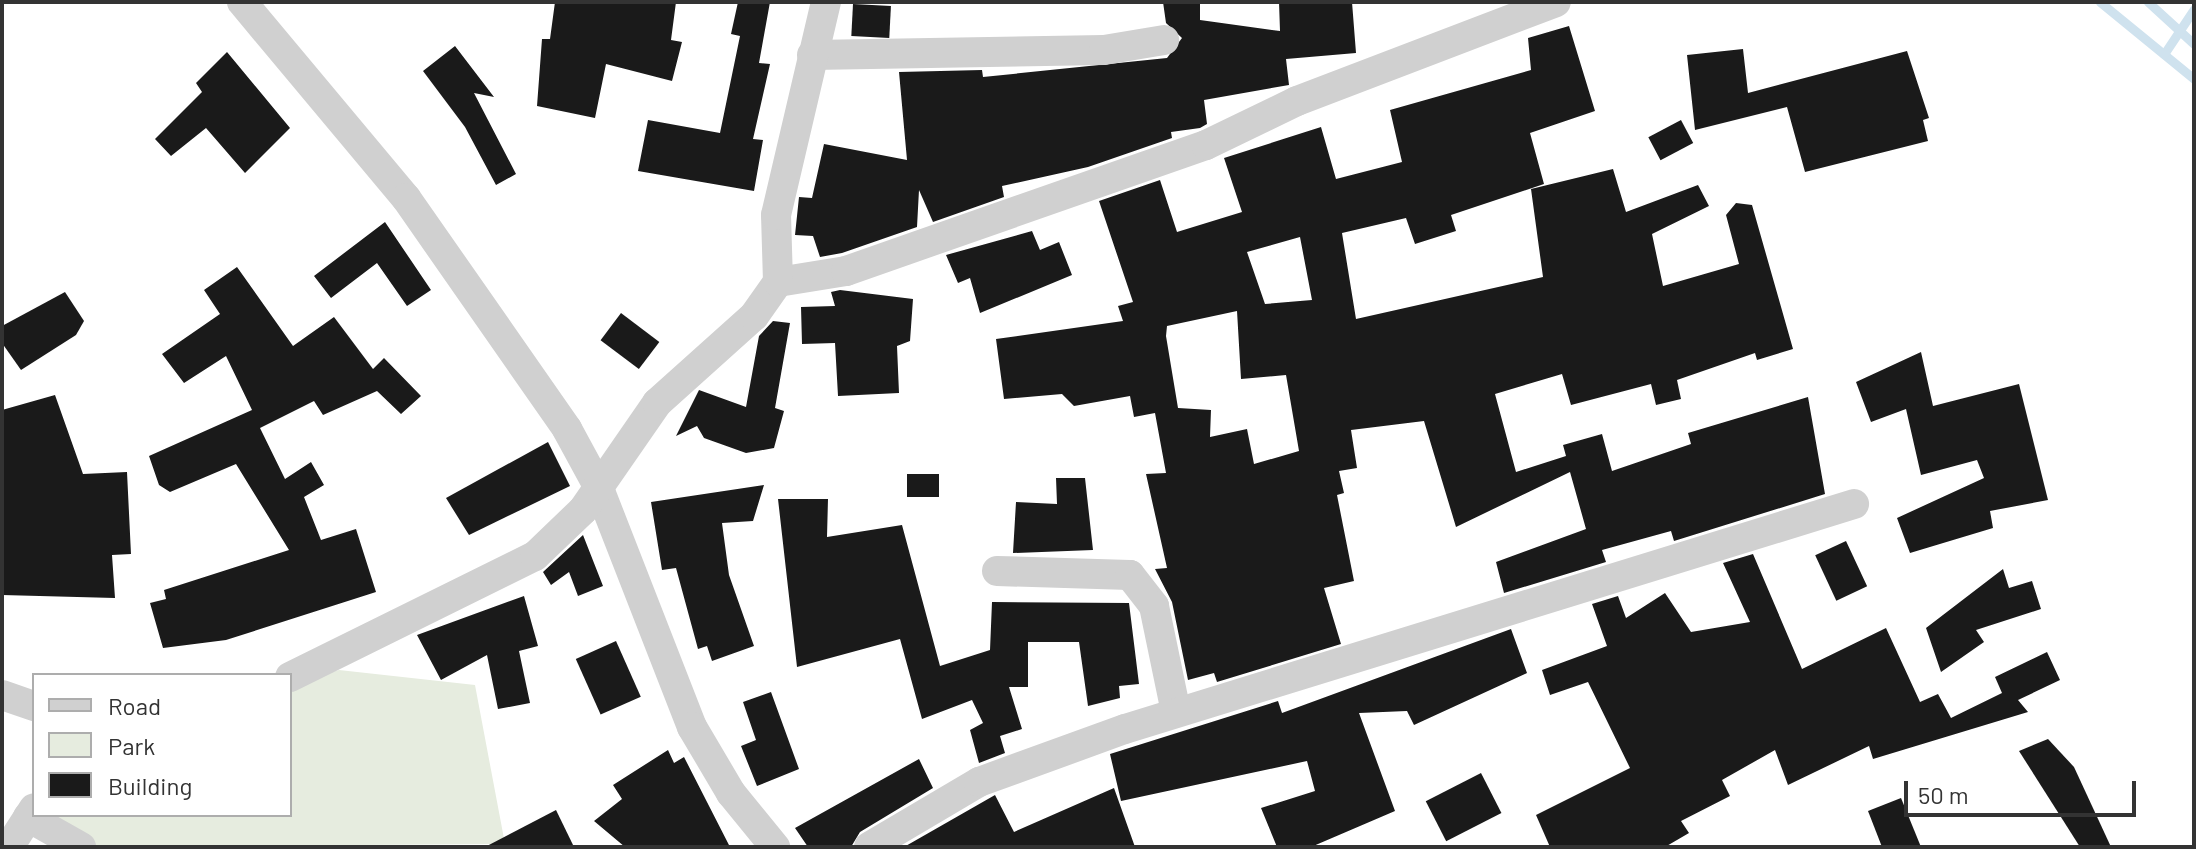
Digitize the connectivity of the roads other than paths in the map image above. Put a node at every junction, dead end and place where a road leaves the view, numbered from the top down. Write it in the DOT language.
graph roads {
  1 [pos="242,2"];
  2 [pos="826,2"];
  3 [pos="1556,2"];
  4 [pos="1164,40"];
  5 [pos="812,55"];
  6 [pos="778,282"];
  7 [pos="598,486"];
  8 [pos="1854,504"];
  9 [pos="997,571"];
  10 [pos="292,676"];
  11 [pos="2,695"];
  12 [pos="32,705"];
  13 [pos="1176,712"];
  14 [pos="31,812"];
  15 [pos="38,817"];
  16 [pos="9,847"];
  17 [pos="81,847"];
  18 [pos="775,847"];
  19 [pos="869,847"];
  1 -- 7 [label="street"];
  2 -- 5 [label="street"];
  3 -- 6 [label="street"];
  4 -- 5 [label="street"];
  5 -- 6 [label="street"];
  6 -- 7 [label="street"];
  7 -- 10 [label="street"];
  7 -- 18 [label="street"];
  8 -- 13 [label="street"];
  9 -- 13 [label="street"];
  11 -- 12 [label="street"];
  13 -- 19 [label="street"];
  14 -- 16 [label="street"];
  15 -- 17 [label="street"];
}
